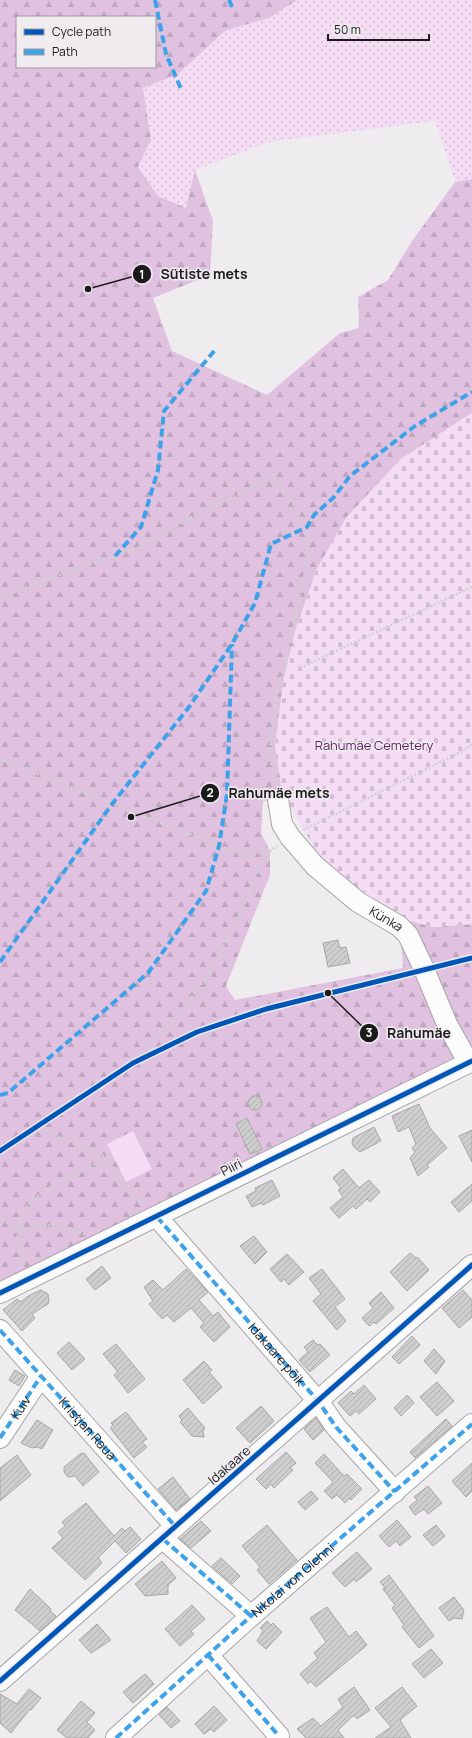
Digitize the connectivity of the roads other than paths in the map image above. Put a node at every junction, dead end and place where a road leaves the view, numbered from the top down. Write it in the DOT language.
graph roads {
  1 [pos="278,799"];
  2 [pos="471,1061"];
  3 [pos="157,1217"];
  4 [pos="472,1265"];
  5 [pos="0,1293"];
  6 [pos="0,1330"];
  7 [pos="40,1376"];
  8 [pos="318,1401"];
  9 [pos="471,1428"];
  10 [pos="0,1438"];
  11 [pos="395,1492"];
  12 [pos="169,1533"];
  13 [pos="251,1616"];
  14 [pos="208,1655"];
  15 [pos="0,1681"];
  16 [pos="280,1736"];
  17 [pos="116,1738"];
  1 -- 2 [label="street, Künka"];
  2 -- 3 [label="street, Piiri"];
  3 -- 5 [label="street, Piiri"];
  3 -- 8 [label="street, Idakaare põik"];
  4 -- 8 [label="street, Idakaare"];
  6 -- 7 [label="street, Kristjan Raua"];
  7 -- 10 [label="street, Kuiv"];
  7 -- 12 [label="street, Kristjan Raua"];
  8 -- 11 [label="street, Idakaare põik"];
  8 -- 12 [label="street, Idakaare"];
  9 -- 11 [label="street, Nikolai von Glehni"];
  11 -- 13 [label="street, Nikolai von Glehni"];
  12 -- 13 [label="street, Kristjan Raua"];
  12 -- 15 [label="street, Idakaare"];
  13 -- 14 [label="street, Nikolai von Glehni"];
  14 -- 16 [label="street"];
  14 -- 17 [label="street, Nikolai von Glehni"];
}
